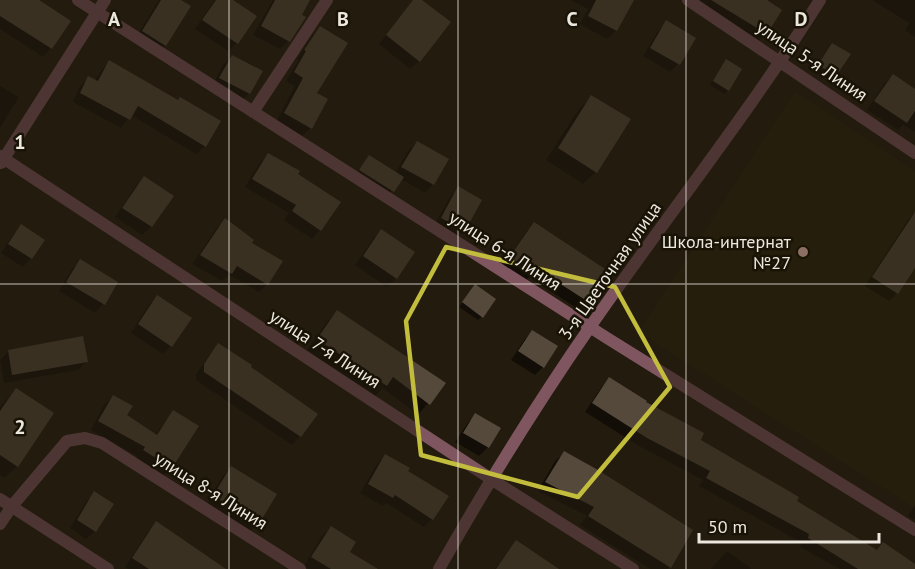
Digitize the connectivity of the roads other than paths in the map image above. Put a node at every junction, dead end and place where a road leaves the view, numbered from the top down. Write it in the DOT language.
graph roads {
  1 [pos="78,0"];
  2 [pos="105,0"];
  3 [pos="327,0"];
  4 [pos="688,0"];
  5 [pos="820,0"];
  6 [pos="97,12"];
  7 [pos="781,62"];
  8 [pos="253,112"];
  9 [pos="915,153"];
  10 [pos="1,159"];
  11 [pos="590,327"];
  12 [pos="490,479"];
  13 [pos="0,499"];
  14 [pos="12,506"];
  15 [pos="0,524"];
  16 [pos="915,530"];
  17 [pos="108,569"];
  18 [pos="300,569"];
  19 [pos="439,569"];
  20 [pos="633,569"];
  1 -- 6 [label="lane, улица 6-я Линия"];
  2 -- 6 [label="lane"];
  3 -- 8 [label="lane"];
  4 -- 7 [label="lane, улица 5-я Линия"];
  5 -- 7 [label="lane, 3-я Цветочная улица"];
  6 -- 8 [label="lane, улица 6-я Линия"];
  6 -- 10 [label="lane"];
  7 -- 9 [label="lane, улица 5-я Линия"];
  7 -- 11 [label="lane, 3-я Цветочная улица"];
  8 -- 11 [label="lane, улица 6-я Линия"];
  10 -- 12 [label="lane, улица 7-я Линия"];
  11 -- 12 [label="lane, 3-я Цветочная улица"];
  11 -- 16 [label="lane, улица 6-я Линия"];
  12 -- 19 [label="lane, 3-я Цветочная улица"];
  12 -- 20 [label="lane, улица 7-я Линия"];
  13 -- 14 [label="lane"];
  14 -- 15 [label="lane"];
  14 -- 17 [label="lane"];
  14 -- 18 [label="lane, улица 8-я Линия"];
}
